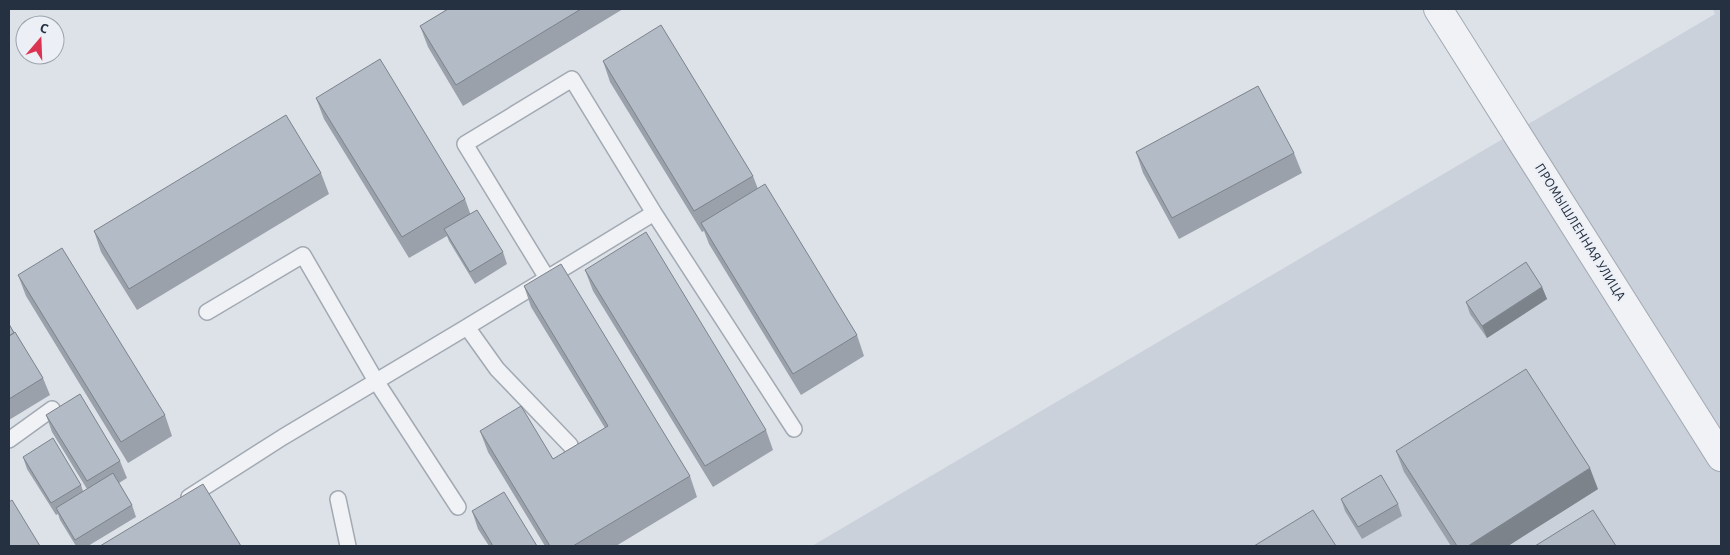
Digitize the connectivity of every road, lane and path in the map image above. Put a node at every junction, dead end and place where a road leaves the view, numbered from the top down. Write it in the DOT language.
graph roads {
  1 [pos="1438,9"];
  2 [pos="654,213"];
  3 [pos="547,278"];
  4 [pos="207,312"];
  5 [pos="467,327"];
  6 [pos="376,381"];
  7 [pos="52,409"];
  8 [pos="794,429"];
  9 [pos="9,440"];
  10 [pos="570,445"];
  11 [pos="1721,457"];
  12 [pos="338,499"];
  13 [pos="177,505"];
  14 [pos="458,507"];
  15 [pos="348,546"];
  1 -- 11 [label="street, ПРОМЫШЛЕННАЯ УЛИЦА"];
  2 -- 3 [label="lane"];
  2 -- 3 [label="lane"];
  2 -- 8 [label="lane"];
  3 -- 5 [label="lane"];
  4 -- 6 [label="lane"];
  5 -- 6 [label="lane"];
  5 -- 10 [label="lane"];
  6 -- 13 [label="lane"];
  6 -- 14 [label="lane"];
  7 -- 9 [label="lane"];
  12 -- 15 [label="lane"];
}
